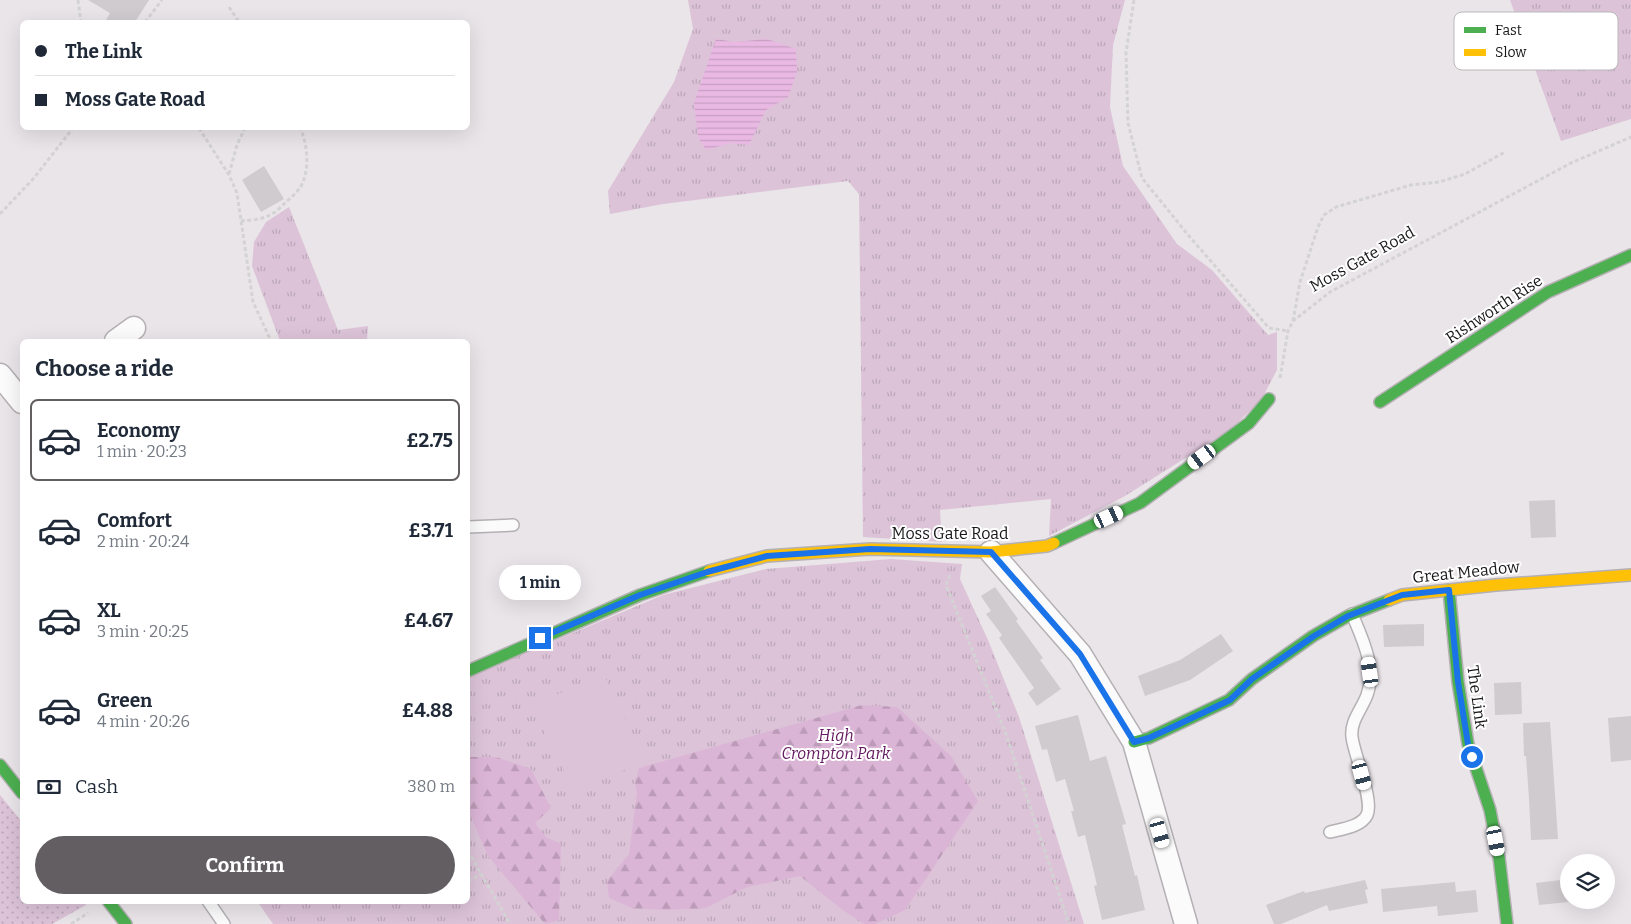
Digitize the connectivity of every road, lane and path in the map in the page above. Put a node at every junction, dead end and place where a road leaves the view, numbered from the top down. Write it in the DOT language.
graph roads {
  1 [pos="78,0"];
  2 [pos="162,0"];
  3 [pos="1134,0"];
  4 [pos="229,7"];
  5 [pos="81,20"];
  6 [pos="147,20"];
  7 [pos="238,20"];
  8 [pos="71,130"];
  9 [pos="200,130"];
  10 [pos="244,130"];
  11 [pos="301,130"];
  12 [pos="1631,137"];
  13 [pos="1504,152"];
  14 [pos="228,175"];
  15 [pos="0,214"];
  16 [pos="241,221"];
  17 [pos="1631,255"];
  18 [pos="1293,321"];
  19 [pos="134,328"];
  20 [pos="1288,331"];
  21 [pos="119,339"];
  22 [pos="270,339"];
  23 [pos="0,375"];
  24 [pos="1269,399"];
  25 [pos="20,400"];
  26 [pos="1380,402"];
  27 [pos="513,525"];
  28 [pos="470,527"];
  29 [pos="964,551"];
  30 [pos="991,552"];
  31 [pos="1631,575"];
  32 [pos="1449,590"];
  33 [pos="1352,614"];
  34 [pos="470,670"];
  35 [pos="1134,742"];
  36 [pos="0,765"];
  37 [pos="20,790"];
  38 [pos="1330,832"];
  39 [pos="470,854"];
  40 [pos="482,874"];
  41 [pos="470,881"];
  42 [pos="110,904"];
  43 [pos="210,904"];
  44 [pos="126,924"];
  45 [pos="224,924"];
  46 [pos="510,924"];
  47 [pos="1069,924"];
  48 [pos="1186,924"];
  49 [pos="1507,924"];
  1 -- 5 [label="path"];
  2 -- 6 [label="path"];
  3 -- 20 [label="path"];
  4 -- 7 [label="path"];
  8 -- 15 [label="path"];
  9 -- 14 [label="path"];
  10 -- 14 [label="path"];
  11 -- 16 [label="path"];
  12 -- 18 [label="path, Moss Gate Road"];
  13 -- 18 [label="path"];
  14 -- 16 [label="path"];
  16 -- 22 [label="path"];
  17 -- 26 [label="street, Rishworth Rise"];
  18 -- 20 [label="path, Moss Gate Road"];
  19 -- 21 [label="street"];
  20 -- 24 [label="path, Moss Gate Road"];
  23 -- 25 [label="street"];
  24 -- 30 [label="street, Moss Gate Road"];
  27 -- 28 [label="lane"];
  29 -- 30 [label="street, Moss Gate Road"];
  29 -- 34 [label="street, Moss Gate Road"];
  29 -- 47 [label="path"];
  30 -- 35 [label="street"];
  31 -- 32 [label="street, Great Meadow"];
  32 -- 33 [label="street, Great Meadow"];
  32 -- 49 [label="street, The Link"];
  33 -- 35 [label="street, Great Meadow"];
  33 -- 38 [label="lane"];
  35 -- 48 [label="street"];
  36 -- 37 [label="street"];
  39 -- 40 [label="path"];
  40 -- 41 [label="path"];
  40 -- 46 [label="path"];
  42 -- 44 [label="street"];
  43 -- 45 [label="lane"];
}
